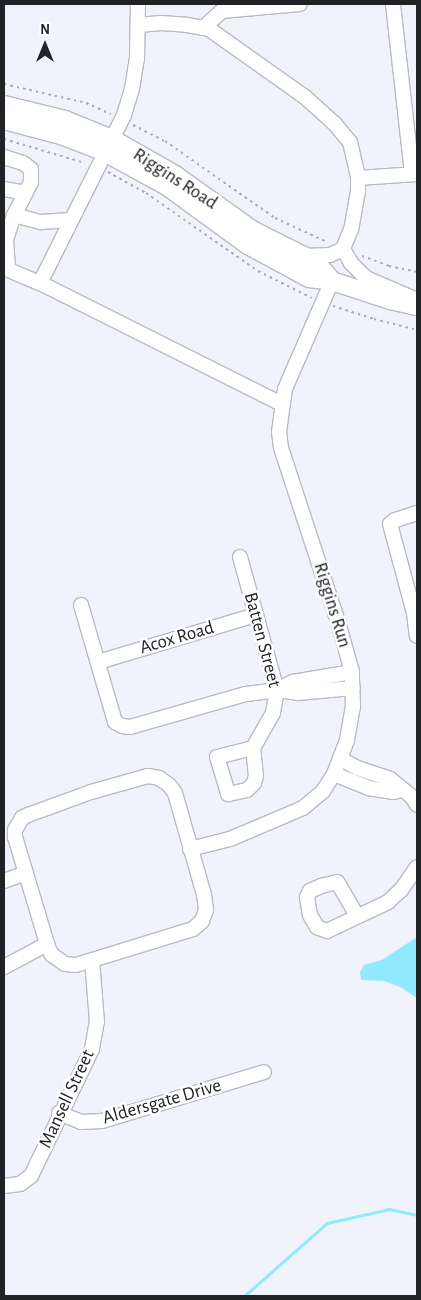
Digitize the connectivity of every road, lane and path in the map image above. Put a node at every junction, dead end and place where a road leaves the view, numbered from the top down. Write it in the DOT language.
graph roads {
  1 [pos="138,4"];
  2 [pos="300,4"];
  3 [pos="393,4"];
  4 [pos="139,24"];
  5 [pos="203,28"];
  6 [pos="4,84"];
  7 [pos="4,105"];
  8 [pos="122,119"];
  9 [pos="4,120"];
  10 [pos="108,145"];
  11 [pos="4,157"];
  12 [pos="414,174"];
  13 [pos="358,178"];
  14 [pos="4,189"];
  15 [pos="26,192"];
  16 [pos="14,215"];
  17 [pos="70,220"];
  18 [pos="343,249"];
  19 [pos="303,256"];
  20 [pos="6,269"];
  21 [pos="417,272"];
  22 [pos="332,281"];
  23 [pos="40,283"];
  24 [pos="417,300"];
  25 [pos="417,306"];
  26 [pos="282,404"];
  27 [pos="417,513"];
  28 [pos="240,557"];
  29 [pos="81,605"];
  30 [pos="256,615"];
  31 [pos="417,636"];
  32 [pos="98,662"];
  33 [pos="352,672"];
  34 [pos="353,688"];
  35 [pos="278,690"];
  36 [pos="253,748"];
  37 [pos="341,759"];
  38 [pos="371,773"];
  39 [pos="334,774"];
  40 [pos="367,788"];
  41 [pos="411,794"];
  42 [pos="190,849"];
  43 [pos="417,867"];
  44 [pos="26,874"];
  45 [pos="4,880"];
  46 [pos="357,916"];
  47 [pos="47,944"];
  48 [pos="92,960"];
  49 [pos="4,967"];
  50 [pos="264,1072"];
  51 [pos="59,1113"];
  52 [pos="4,1186"];
  1 -- 4 [label="street"];
  2 -- 5 [label="street"];
  3 -- 12 [label="street"];
  4 -- 5 [label="street"];
  4 -- 8 [label="street"];
  5 -- 13 [label="street"];
  6 -- 8 [label="path"];
  7 -- 10 [label="main road, Riggins Road"];
  8 -- 10 [label="street"];
  8 -- 18 [label="path"];
  9 -- 10 [label="main road, Riggins Road"];
  10 -- 17 [label="street"];
  10 -- 19 [label="main road, Riggins Road"];
  10 -- 22 [label="main road, Riggins Road"];
  11 -- 15 [label="street"];
  12 -- 13 [label="street"];
  13 -- 18 [label="street"];
  14 -- 15 [label="street"];
  15 -- 16 [label="street"];
  16 -- 17 [label="street"];
  16 -- 20 [label="street"];
  17 -- 23 [label="street"];
  18 -- 19 [label="street"];
  18 -- 21 [label="path"];
  18 -- 24 [label="street"];
  19 -- 22 [label="main road, Riggins Road"];
  20 -- 23 [label="street"];
  22 -- 25 [label="main road, Riggins Road"];
  22 -- 26 [label="street, Riggins Run"];
  23 -- 26 [label="street"];
  26 -- 33 [label="street, Riggins Run"];
  27 -- 31 [label="street"];
  28 -- 30 [label="street, Batten Street"];
  29 -- 32 [label="street"];
  30 -- 32 [label="street, Acox Road"];
  30 -- 35 [label="street, Batten Street"];
  32 -- 35 [label="street"];
  33 -- 34 [label="street, Riggins Run"];
  33 -- 35 [label="street"];
  34 -- 35 [label="street"];
  34 -- 37 [label="street, Riggins Run"];
  35 -- 36 [label="street, Batten Street"];
  37 -- 38 [label="street"];
  37 -- 39 [label="street, Riggins Run"];
  38 -- 40 [label="street"];
  38 -- 41 [label="street"];
  39 -- 40 [label="street"];
  39 -- 42 [label="street, Riggins Run"];
  40 -- 41 [label="street"];
  42 -- 44 [label="street"];
  42 -- 48 [label="street"];
  43 -- 46 [label="street"];
  44 -- 45 [label="street"];
  44 -- 47 [label="street"];
  47 -- 48 [label="street"];
  47 -- 49 [label="street"];
  48 -- 51 [label="street, Mansell Street"];
  50 -- 51 [label="street, Aldersgate Drive"];
  51 -- 52 [label="street, Mansell Street"];
}
